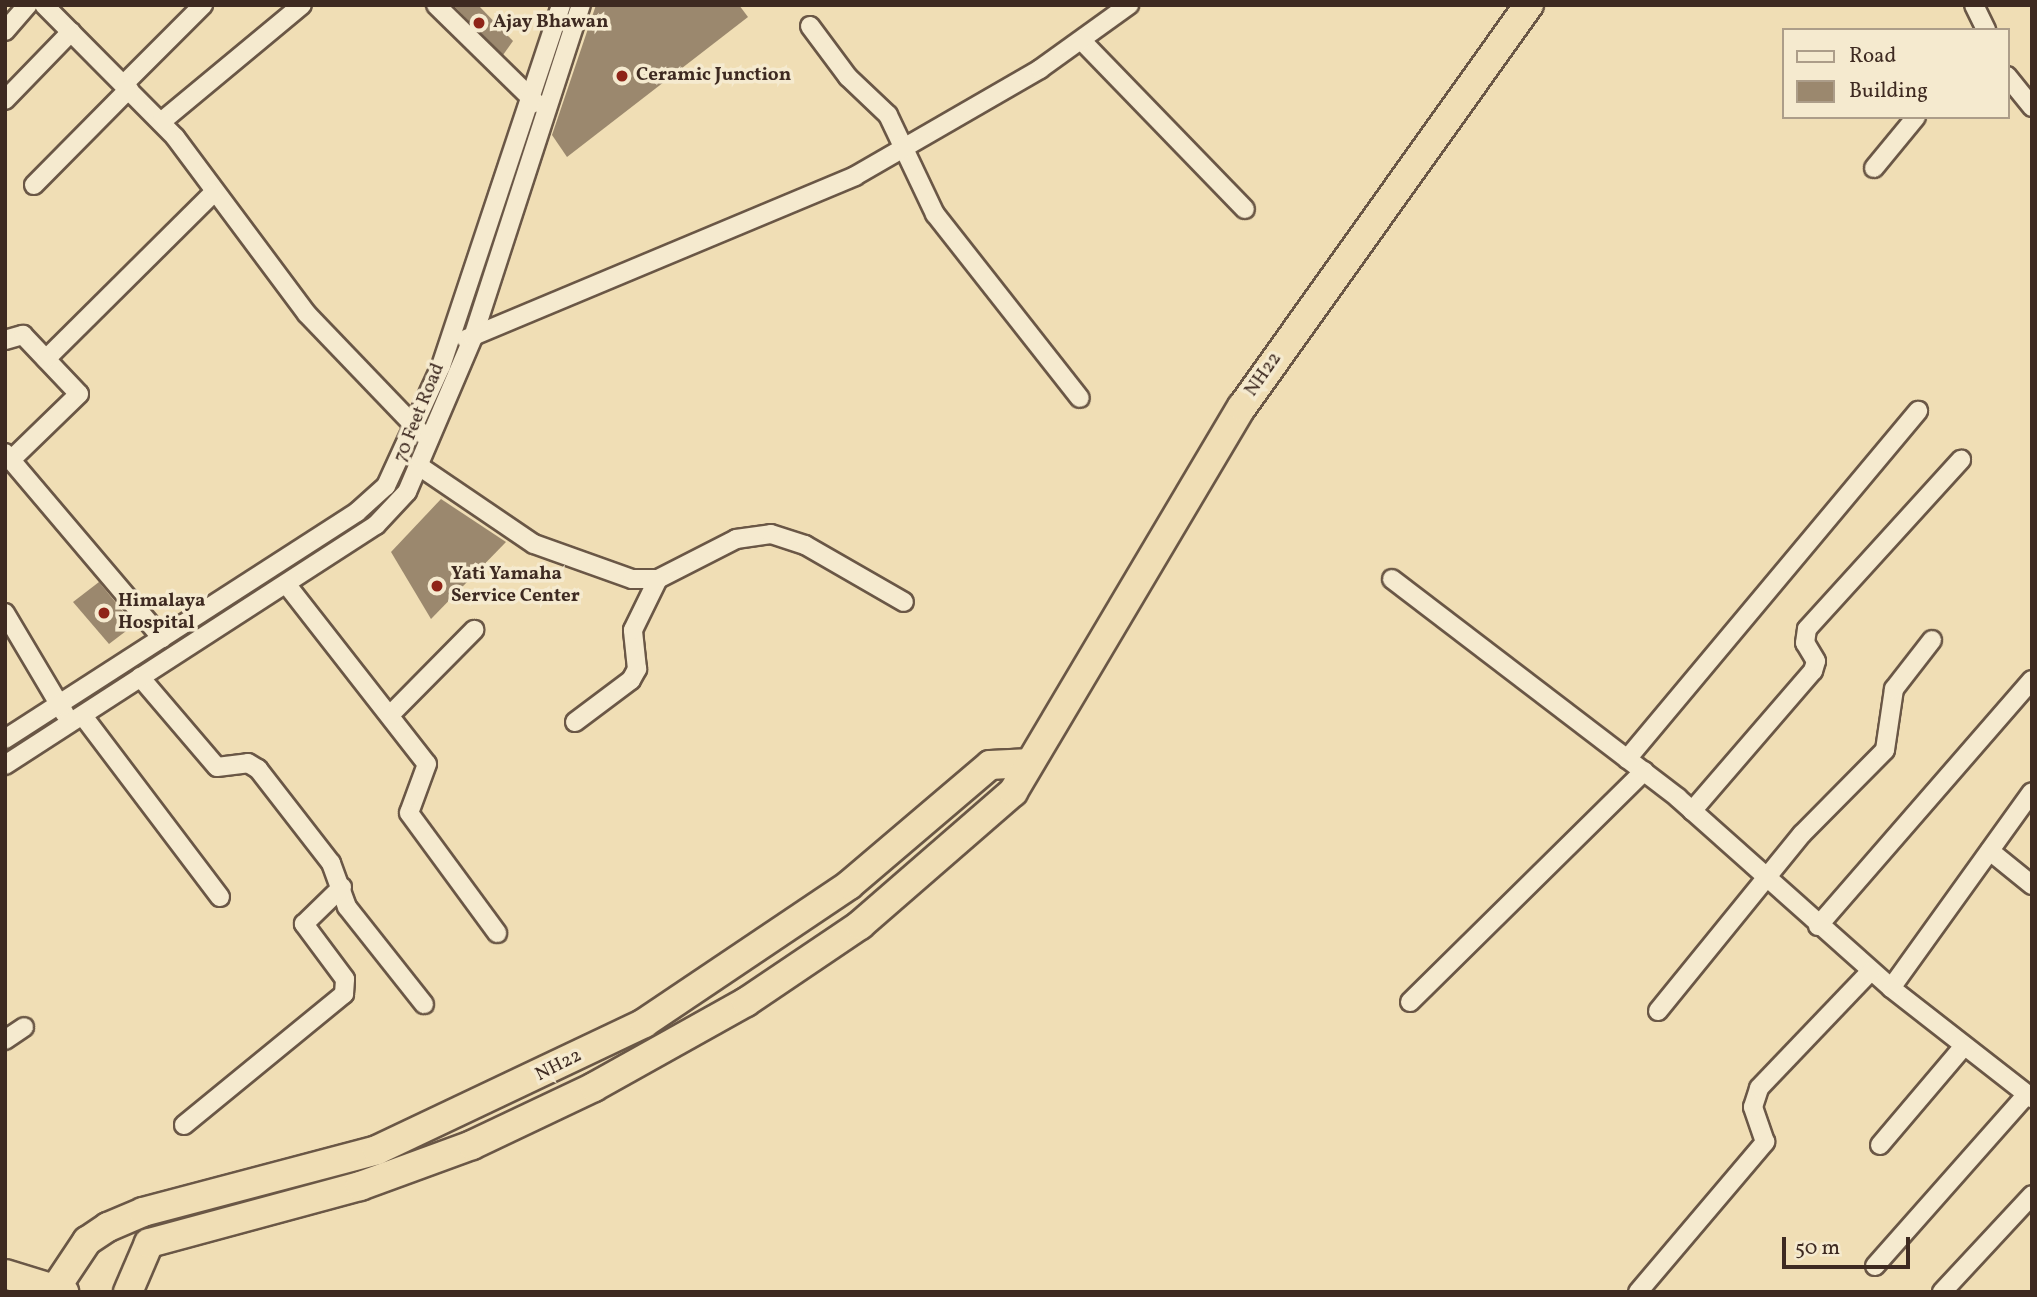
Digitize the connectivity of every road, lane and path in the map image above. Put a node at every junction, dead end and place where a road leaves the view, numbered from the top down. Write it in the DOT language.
graph roads {
  1 [pos="203,5"];
  2 [pos="302,5"];
  3 [pos="436,5"];
  4 [pos="561,5"];
  5 [pos="582,5"];
  6 [pos="1129,5"];
  7 [pos="1529,5"];
  8 [pos="1973,5"];
  9 [pos="41,6"];
  10 [pos="810,26"];
  11 [pos="1985,28"];
  12 [pos="5,30"];
  13 [pos="71,32"];
  14 [pos="1082,41"];
  15 [pos="2015,84"];
  16 [pos="127,87"];
  17 [pos="530,99"];
  18 [pos="5,100"];
  19 [pos="2032,107"];
  20 [pos="547,112"];
  21 [pos="1914,119"];
  22 [pos="161,122"];
  23 [pos="906,148"];
  24 [pos="1874,168"];
  25 [pos="34,185"];
  26 [pos="213,193"];
  27 [pos="1245,209"];
  28 [pos="473,337"];
  29 [pos="5,340"];
  30 [pos="449,343"];
  31 [pos="46,359"];
  32 [pos="1080,398"];
  33 [pos="1917,411"];
  34 [pos="414,429"];
  35 [pos="433,439"];
  36 [pos="9,456"];
  37 [pos="1961,460"];
  38 [pos="422,468"];
  39 [pos="658,579"];
  40 [pos="1392,579"];
  41 [pos="287,584"];
  42 [pos="904,602"];
  43 [pos="212,606"];
  44 [pos="5,613"];
  45 [pos="224,626"];
  46 [pos="474,631"];
  47 [pos="11,634"];
  48 [pos="162,638"];
  49 [pos="1932,640"];
  50 [pos="140,677"];
  51 [pos="2032,680"];
  52 [pos="59,705"];
  53 [pos="390,715"];
  54 [pos="76,720"];
  55 [pos="575,722"];
  56 [pos="5,739"];
  57 [pos="1627,759"];
  58 [pos="1026,763"];
  59 [pos="5,765"];
  60 [pos="1644,771"];
  61 [pos="2032,792"];
  62 [pos="1692,811"];
  63 [pos="1990,851"];
  64 [pos="1768,880"];
  65 [pos="2032,886"];
  66 [pos="342,887"];
  67 [pos="219,897"];
  68 [pos="1818,926"];
  69 [pos="497,933"];
  70 [pos="1871,971"];
  71 [pos="1891,988"];
  72 [pos="1409,1002"];
  73 [pos="424,1004"];
  74 [pos="1658,1012"];
  75 [pos="24,1027"];
  76 [pos="5,1040"];
  77 [pos="1964,1046"];
  78 [pos="2029,1096"];
  79 [pos="184,1125"];
  80 [pos="1880,1145"];
  81 [pos="2032,1195"];
  82 [pos="1875,1266"];
  83 [pos="5,1274"];
  84 [pos="59,1290"];
  85 [pos="128,1292"];
  86 [pos="1638,1292"];
  87 [pos="1942,1292"];
  1 -- 16 [label="street"];
  2 -- 22 [label="street"];
  3 -- 17 [label="street"];
  4 -- 17 [label="street, 70 Feet Road"];
  5 -- 20 [label="street, 70 Feet Road"];
  6 -- 14 [label="street"];
  7 -- 58 [label="highway, NH22"];
  8 -- 11 [label="street"];
  9 -- 12 [label="street"];
  9 -- 13 [label="street"];
  10 -- 23 [label="street"];
  13 -- 16 [label="street"];
  13 -- 18 [label="street"];
  14 -- 23 [label="street"];
  14 -- 27 [label="street"];
  15 -- 19 [label="street"];
  16 -- 22 [label="street"];
  16 -- 25 [label="street"];
  17 -- 20 [label="street"];
  17 -- 30 [label="street, 70 Feet Road"];
  20 -- 28 [label="street, 70 Feet Road"];
  21 -- 24 [label="street"];
  22 -- 26 [label="street"];
  23 -- 28 [label="street"];
  23 -- 32 [label="street"];
  26 -- 31 [label="street"];
  26 -- 34 [label="street"];
  28 -- 30 [label="street"];
  28 -- 35 [label="street, 70 Feet Road"];
  29 -- 31 [label="street"];
  30 -- 34 [label="street, 70 Feet Road"];
  31 -- 36 [label="street"];
  33 -- 57 [label="street"];
  34 -- 35 [label="street"];
  34 -- 43 [label="street, 70 Feet Road"];
  35 -- 38 [label="street, 70 Feet Road"];
  36 -- 48 [label="street"];
  37 -- 62 [label="street"];
  38 -- 39 [label="street"];
  38 -- 41 [label="street, 70 Feet Road"];
  39 -- 42 [label="street"];
  39 -- 55 [label="street"];
  40 -- 57 [label="street"];
  41 -- 45 [label="street, 70 Feet Road"];
  41 -- 53 [label="street"];
  43 -- 45 [label="street"];
  43 -- 48 [label="street, 70 Feet Road"];
  44 -- 47 [label="street"];
  45 -- 50 [label="street, 70 Feet Road"];
  46 -- 53 [label="street"];
  47 -- 52 [label="street"];
  48 -- 52 [label="street, 70 Feet Road"];
  49 -- 64 [label="street"];
  50 -- 54 [label="street, 70 Feet Road"];
  50 -- 66 [label="street"];
  51 -- 68 [label="street"];
  52 -- 54 [label="street"];
  52 -- 56 [label="street, 70 Feet Road"];
  53 -- 69 [label="street"];
  54 -- 59 [label="street, 70 Feet Road"];
  54 -- 67 [label="street"];
  57 -- 60 [label="street"];
  58 -- 84 [label="highway, NH22"];
  58 -- 85 [label="highway, NH22"];
  60 -- 62 [label="street"];
  60 -- 72 [label="street"];
  61 -- 63 [label="street"];
  62 -- 64 [label="street"];
  63 -- 65 [label="street"];
  63 -- 71 [label="street"];
  64 -- 68 [label="street"];
  64 -- 74 [label="street"];
  66 -- 73 [label="street"];
  66 -- 79 [label="street"];
  68 -- 70 [label="street"];
  70 -- 71 [label="street"];
  70 -- 86 [label="street"];
  71 -- 77 [label="street"];
  75 -- 76 [label="street"];
  77 -- 78 [label="street"];
  77 -- 80 [label="street"];
  78 -- 82 [label="street"];
  81 -- 87 [label="street"];
  83 -- 84 [label="highway"];
}
